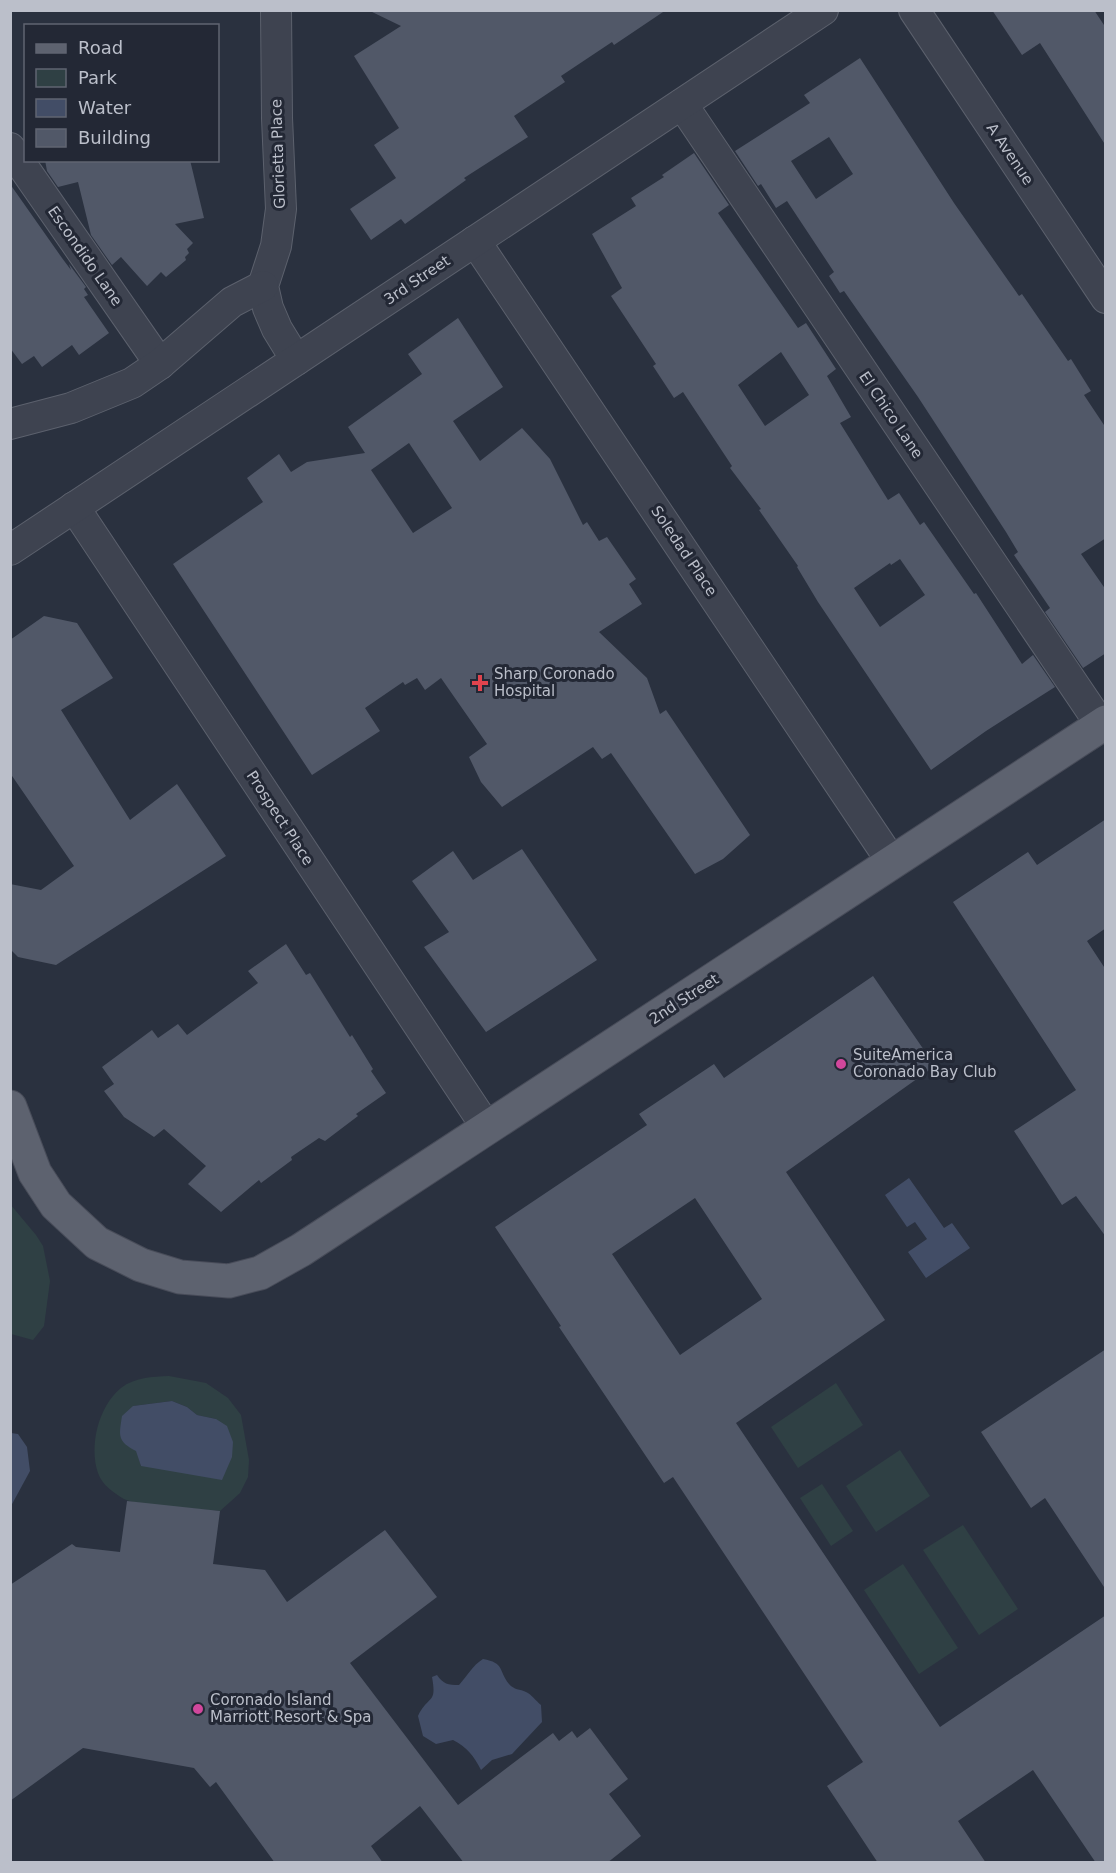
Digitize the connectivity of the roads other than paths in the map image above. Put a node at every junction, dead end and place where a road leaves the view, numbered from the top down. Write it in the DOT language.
graph roads {
  1 [pos="276,10"];
  2 [pos="823,10"];
  3 [pos="914,10"];
  4 [pos="682,104"];
  5 [pos="10,148"];
  6 [pos="475,241"];
  7 [pos="263,286"];
  8 [pos="1106,298"];
  9 [pos="296,360"];
  10 [pos="160,364"];
  11 [pos="10,424"];
  12 [pos="74,507"];
  13 [pos="10,550"];
  14 [pos="1103,723"];
  15 [pos="892,862"];
  16 [pos="10,1107"];
  17 [pos="487,1128"];
  1 -- 7 [label="street, Glorietta Place"];
  2 -- 4 [label="street, 3rd Street"];
  3 -- 8 [label="street, A Avenue"];
  4 -- 6 [label="street, 3rd Street"];
  4 -- 14 [label="street, El Chico Lane"];
  5 -- 10 [label="street, Escondido Lane"];
  6 -- 9 [label="street, 3rd Street"];
  6 -- 15 [label="street, Soledad Place"];
  7 -- 9 [label="street"];
  7 -- 10 [label="street"];
  9 -- 12 [label="street, 3rd Street"];
  10 -- 11 [label="street"];
  12 -- 13 [label="street, 3rd Street"];
  12 -- 17 [label="street, Prospect Place"];
  14 -- 15 [label="main road, 2nd Street"];
  15 -- 17 [label="main road, 2nd Street"];
  16 -- 17 [label="main road, 2nd Street"];
}
